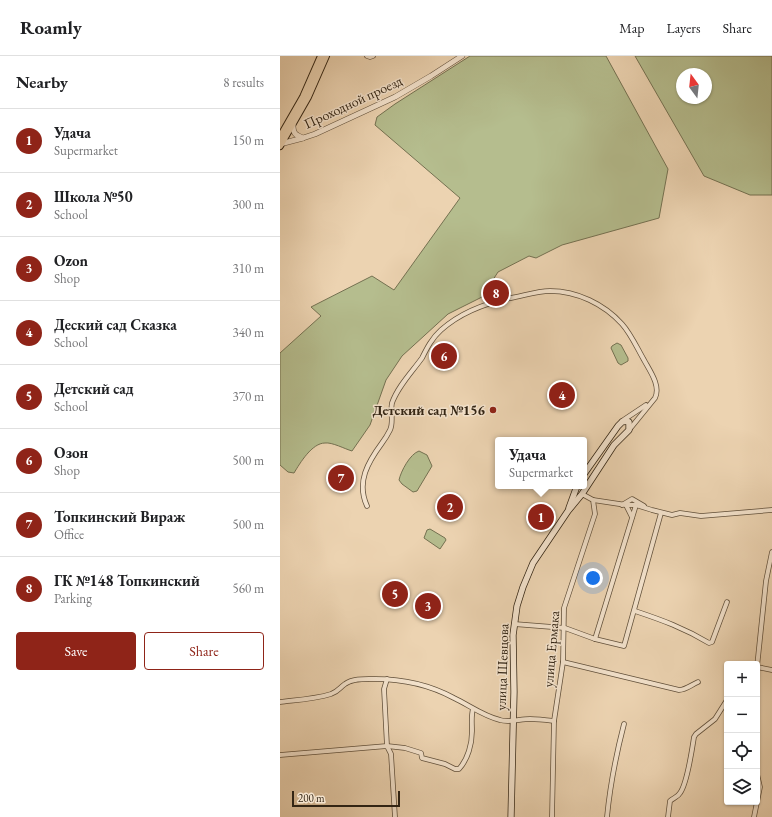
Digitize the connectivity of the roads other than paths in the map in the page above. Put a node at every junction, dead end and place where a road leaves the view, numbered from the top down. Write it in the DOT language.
graph roads {
  1 [pos="321,56"];
  2 [pos="326,56"];
  3 [pos="367,56"];
  4 [pos="373,56"];
  5 [pos="462,56"];
  6 [pos="293,125"];
  7 [pos="302,138"];
  8 [pos="281,141"];
  9 [pos="650,403"];
  10 [pos="622,422"];
  11 [pos="629,430"];
  12 [pos="587,470"];
  13 [pos="587,486"];
  14 [pos="576,489"];
  15 [pos="585,489"];
  16 [pos="582,494"];
  17 [pos="593,500"];
  18 [pos="624,505"];
  19 [pos="636,505"];
  20 [pos="367,506"];
  21 [pos="652,510"];
  22 [pos="772,510"];
  23 [pos="568,511"];
  24 [pos="662,513"];
  25 [pos="632,517"];
  26 [pos="772,552"];
  27 [pos="727,602"];
  28 [pos="635,611"];
  29 [pos="514,624"];
  30 [pos="565,628"];
  31 [pos="595,639"];
  32 [pos="758,661"];
  33 [pos="563,662"];
  34 [pos="760,667"];
  35 [pos="772,670"];
  36 [pos="387,679"];
  37 [pos="698,682"];
  38 [pos="280,702"];
  39 [pos="724,705"];
  40 [pos="473,709"];
  41 [pos="512,721"];
  42 [pos="554,721"];
  43 [pos="624,724"];
  44 [pos="387,746"];
  45 [pos="280,755"];
  46 [pos="756,805"];
  47 [pos="395,817"];
  48 [pos="511,817"];
  49 [pos="552,817"];
  50 [pos="607,817"];
  51 [pos="668,817"];
  52 [pos="754,817"];
  1 -- 8 [label="main road"];
  2 -- 6 [label="main road"];
  3 -- 4 [label="street"];
  5 -- 7 [label="street, Проходной проезд"];
  6 -- 7 [label="street"];
  6 -- 8 [label="main road"];
  7 -- 8 [label="street, Проходной проезд"];
  9 -- 10 [label="street"];
  9 -- 11 [label="street, улица Шевцова"];
  9 -- 20 [label="street, улица Шевцова"];
  10 -- 11 [label="main road"];
  10 -- 12 [label="main road"];
  11 -- 13 [label="main road, улица Шевцова"];
  14 -- 23 [label="main road"];
  15 -- 16 [label="main road, улица Шевцова"];
  16 -- 17 [label="street"];
  16 -- 23 [label="main road, улица Шевцова"];
  17 -- 18 [label="street"];
  17 -- 30 [label="street, улица Ермака"];
  18 -- 19 [label="street"];
  18 -- 21 [label="street"];
  18 -- 25 [label="street"];
  19 -- 21 [label="street"];
  19 -- 25 [label="street"];
  21 -- 24 [label="street"];
  22 -- 24 [label="street"];
  23 -- 29 [label="main road, улица Шевцова"];
  24 -- 28 [label="street"];
  25 -- 31 [label="street"];
  26 -- 32 [label="street"];
  27 -- 28 [label="street"];
  28 -- 31 [label="street"];
  29 -- 30 [label="street"];
  29 -- 41 [label="main road, улица Шевцова"];
  30 -- 31 [label="street"];
  30 -- 33 [label="street, улица Ермака"];
  33 -- 37 [label="street"];
  33 -- 42 [label="street, улица Ермака"];
  34 -- 35 [label="street"];
  36 -- 38 [label="street"];
  36 -- 40 [label="street"];
  36 -- 44 [label="street"];
  39 -- 51 [label="street"];
  40 -- 41 [label="street"];
  40 -- 44 [label="street"];
  41 -- 42 [label="street"];
  41 -- 48 [label="main road, улица Шевцова"];
  42 -- 49 [label="street, улица Ермака"];
  43 -- 50 [label="street"];
  44 -- 45 [label="street"];
  44 -- 47 [label="street"];
  46 -- 52 [label="street"];
}
